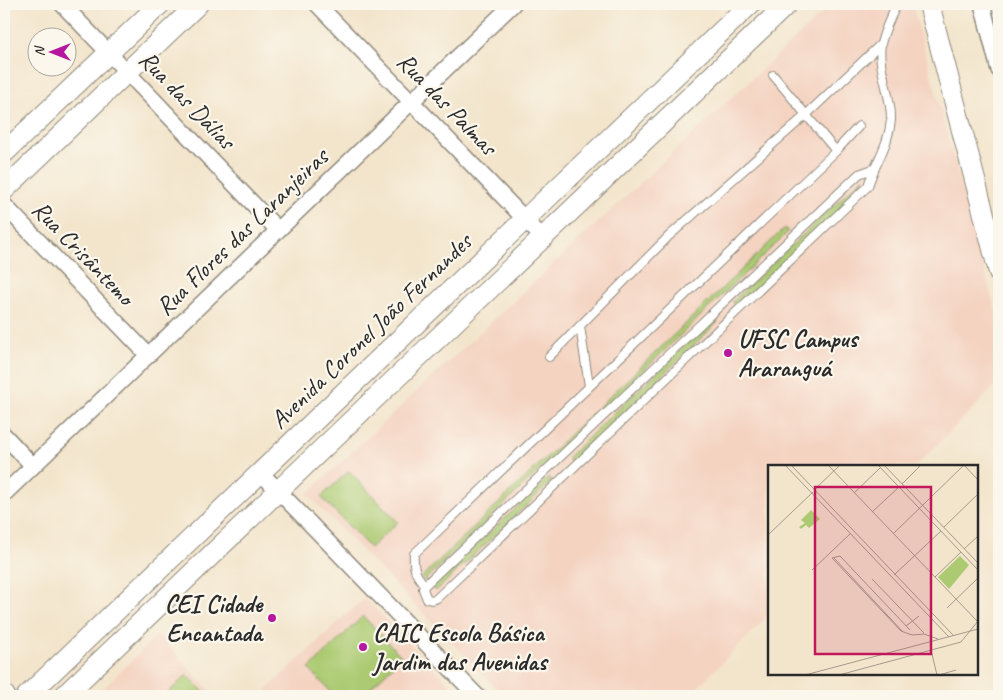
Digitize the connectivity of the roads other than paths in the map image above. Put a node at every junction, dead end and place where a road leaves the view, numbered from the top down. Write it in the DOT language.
graph roads {
  1 [pos="62,4"];
  2 [pos="160,4"];
  3 [pos="198,4"];
  4 [pos="317,4"];
  5 [pos="513,4"];
  6 [pos="750,4"];
  7 [pos="787,4"];
  8 [pos="897,4"];
  9 [pos="929,4"];
  10 [pos="982,4"];
  11 [pos="881,44"];
  12 [pos="108,53"];
  13 [pos="999,70"];
  14 [pos="127,72"];
  15 [pos="773,75"];
  16 [pos="412,102"];
  17 [pos="806,115"];
  18 [pos="859,126"];
  19 [pos="836,151"];
  20 [pos="4,153"];
  21 [pos="873,169"];
  22 [pos="4,190"];
  23 [pos="4,205"];
  24 [pos="525,219"];
  25 [pos="278,230"];
  26 [pos="542,237"];
  27 [pos="999,272"];
  28 [pos="717,309"];
  29 [pos="728,321"];
  30 [pos="580,326"];
  31 [pos="148,355"];
  32 [pos="549,358"];
  33 [pos="589,386"];
  34 [pos="4,435"];
  35 [pos="563,456"];
  36 [pos="34,466"];
  37 [pos="574,468"];
  38 [pos="261,473"];
  39 [pos="279,491"];
  40 [pos="4,494"];
  41 [pos="425,585"];
  42 [pos="27,696"];
  43 [pos="64,696"];
  44 [pos="477,696"];
  1 -- 12 [label="street, Rua das Dálias"];
  2 -- 12 [label="street"];
  3 -- 14 [label="street"];
  4 -- 16 [label="street, Rua das Palmas"];
  5 -- 16 [label="street, Rua Flores das Laranjeiras"];
  6 -- 24 [label="street, Avenida Coronel João Fernandes"];
  7 -- 26 [label="street, Avenida Coronel João Fernandes"];
  8 -- 11 [label="lane"];
  9 -- 27 [label="street"];
  10 -- 13 [label="street"];
  11 -- 17 [label="lane"];
  11 -- 21 [label="lane"];
  12 -- 14 [label="street, Rua das Dálias"];
  12 -- 20 [label="street"];
  14 -- 22 [label="street"];
  14 -- 25 [label="street, Rua das Dálias"];
  15 -- 17 [label="lane"];
  16 -- 24 [label="street, Rua das Palmas"];
  16 -- 25 [label="street, Rua Flores das Laranjeiras"];
  17 -- 19 [label="lane"];
  17 -- 30 [label="lane"];
  18 -- 19 [label="lane"];
  19 -- 33 [label="lane"];
  21 -- 28 [label="lane"];
  21 -- 29 [label="lane"];
  23 -- 31 [label="street, Rua Crisântemo"];
  24 -- 26 [label="street, Rua das Palmas"];
  24 -- 38 [label="street, Avenida Coronel João Fernandes"];
  25 -- 31 [label="street, Rua Flores das Laranjeiras"];
  26 -- 39 [label="street, Avenida Coronel João Fernandes"];
  28 -- 29 [label="lane"];
  28 -- 35 [label="lane"];
  29 -- 37 [label="lane"];
  30 -- 32 [label="lane"];
  30 -- 33 [label="lane"];
  31 -- 36 [label="street, Rua Flores das Laranjeiras"];
  33 -- 41 [label="lane"];
  34 -- 36 [label="street"];
  35 -- 37 [label="lane"];
  35 -- 41 [label="lane"];
  36 -- 40 [label="street, Rua Flores das Laranjeiras"];
  37 -- 41 [label="lane"];
  38 -- 39 [label="street"];
  38 -- 42 [label="street, Avenida Coronel João Fernandes"];
  39 -- 43 [label="street, Avenida Coronel João Fernandes"];
  39 -- 44 [label="street"];
}
